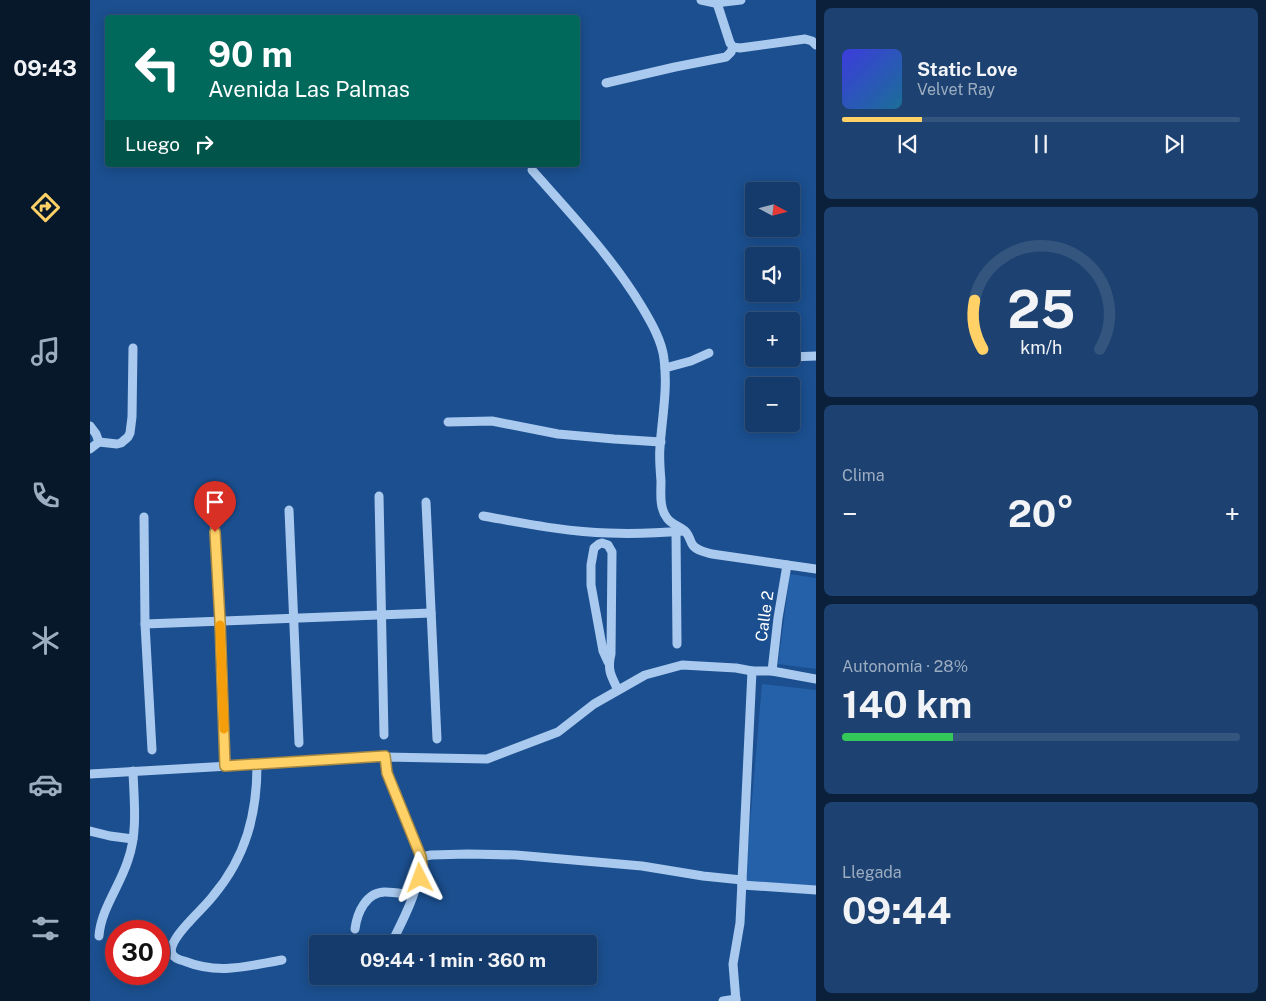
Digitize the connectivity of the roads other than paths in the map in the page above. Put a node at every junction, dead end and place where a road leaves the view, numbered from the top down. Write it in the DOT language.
graph roads {
  1 [pos="701,0"];
  2 [pos="741,0"];
  3 [pos="717,3"];
  4 [pos="816,45"];
  5 [pos="733,47"];
  6 [pos="606,83"];
  7 [pos="532,170"];
  8 [pos="133,348"];
  9 [pos="709,353"];
  10 [pos="816,356"];
  11 [pos="800,357"];
  12 [pos="665,368"];
  13 [pos="448,422"];
  14 [pos="90,426"];
  15 [pos="99,442"];
  16 [pos="661,442"];
  17 [pos="90,449"];
  18 [pos="379,496"];
  19 [pos="426,502"];
  20 [pos="289,510"];
  21 [pos="214,515"];
  22 [pos="483,516"];
  23 [pos="144,517"];
  24 [pos="680,531"];
  25 [pos="787,565"];
  26 [pos="816,569"];
  27 [pos="431,613"];
  28 [pos="381,614"];
  29 [pos="294,618"];
  30 [pos="220,621"];
  31 [pos="145,624"];
  32 [pos="677,644"];
  33 [pos="608,662"];
  34 [pos="752,671"];
  35 [pos="772,671"];
  36 [pos="816,679"];
  37 [pos="618,690"];
  38 [pos="384,735"];
  39 [pos="437,739"];
  40 [pos="299,743"];
  41 [pos="152,750"];
  42 [pos="385,756"];
  43 [pos="257,765"];
  44 [pos="225,766"];
  45 [pos="133,772"];
  46 [pos="90,774"];
  47 [pos="90,831"];
  48 [pos="133,839"];
  49 [pos="421,857"];
  50 [pos="742,882"];
  51 [pos="816,890"];
  52 [pos="413,895"];
  53 [pos="354,929"];
  54 [pos="396,935"];
  55 [pos="99,936"];
  56 [pos="282,960"];
  57 [pos="736,1000"];
  58 [pos="723,1001"];
  1 -- 3 [label="street"];
  2 -- 3 [label="street"];
  3 -- 5 [label="street"];
  4 -- 5 [label="street"];
  5 -- 6 [label="street"];
  7 -- 12 [label="street"];
  8 -- 15 [label="street"];
  9 -- 12 [label="street"];
  10 -- 11 [label="street"];
  12 -- 16 [label="street"];
  13 -- 16 [label="street"];
  14 -- 15 [label="street"];
  15 -- 17 [label="street"];
  16 -- 24 [label="street"];
  18 -- 28 [label="street"];
  19 -- 27 [label="street"];
  20 -- 29 [label="street"];
  21 -- 30 [label="street"];
  22 -- 24 [label="street"];
  23 -- 31 [label="street"];
  24 -- 25 [label="street"];
  24 -- 32 [label="street"];
  25 -- 26 [label="street"];
  25 -- 35 [label="street, Calle 2"];
  27 -- 28 [label="street"];
  27 -- 39 [label="street"];
  28 -- 29 [label="street"];
  28 -- 38 [label="street"];
  29 -- 30 [label="street"];
  29 -- 40 [label="street"];
  30 -- 31 [label="street"];
  30 -- 44 [label="street"];
  31 -- 41 [label="street"];
  33 -- 33 [label="street"];
  33 -- 37 [label="street"];
  34 -- 35 [label="street"];
  34 -- 37 [label="street"];
  34 -- 50 [label="street"];
  35 -- 36 [label="street"];
  37 -- 42 [label="street"];
  42 -- 43 [label="street"];
  42 -- 49 [label="street"];
  43 -- 44 [label="street"];
  43 -- 56 [label="street"];
  44 -- 45 [label="street"];
  45 -- 46 [label="street"];
  45 -- 48 [label="street"];
  47 -- 48 [label="street"];
  48 -- 55 [label="street"];
  49 -- 50 [label="street"];
  49 -- 52 [label="street"];
  50 -- 51 [label="street"];
  50 -- 57 [label="street"];
  52 -- 53 [label="street"];
  52 -- 54 [label="street"];
  57 -- 58 [label="street"];
}
